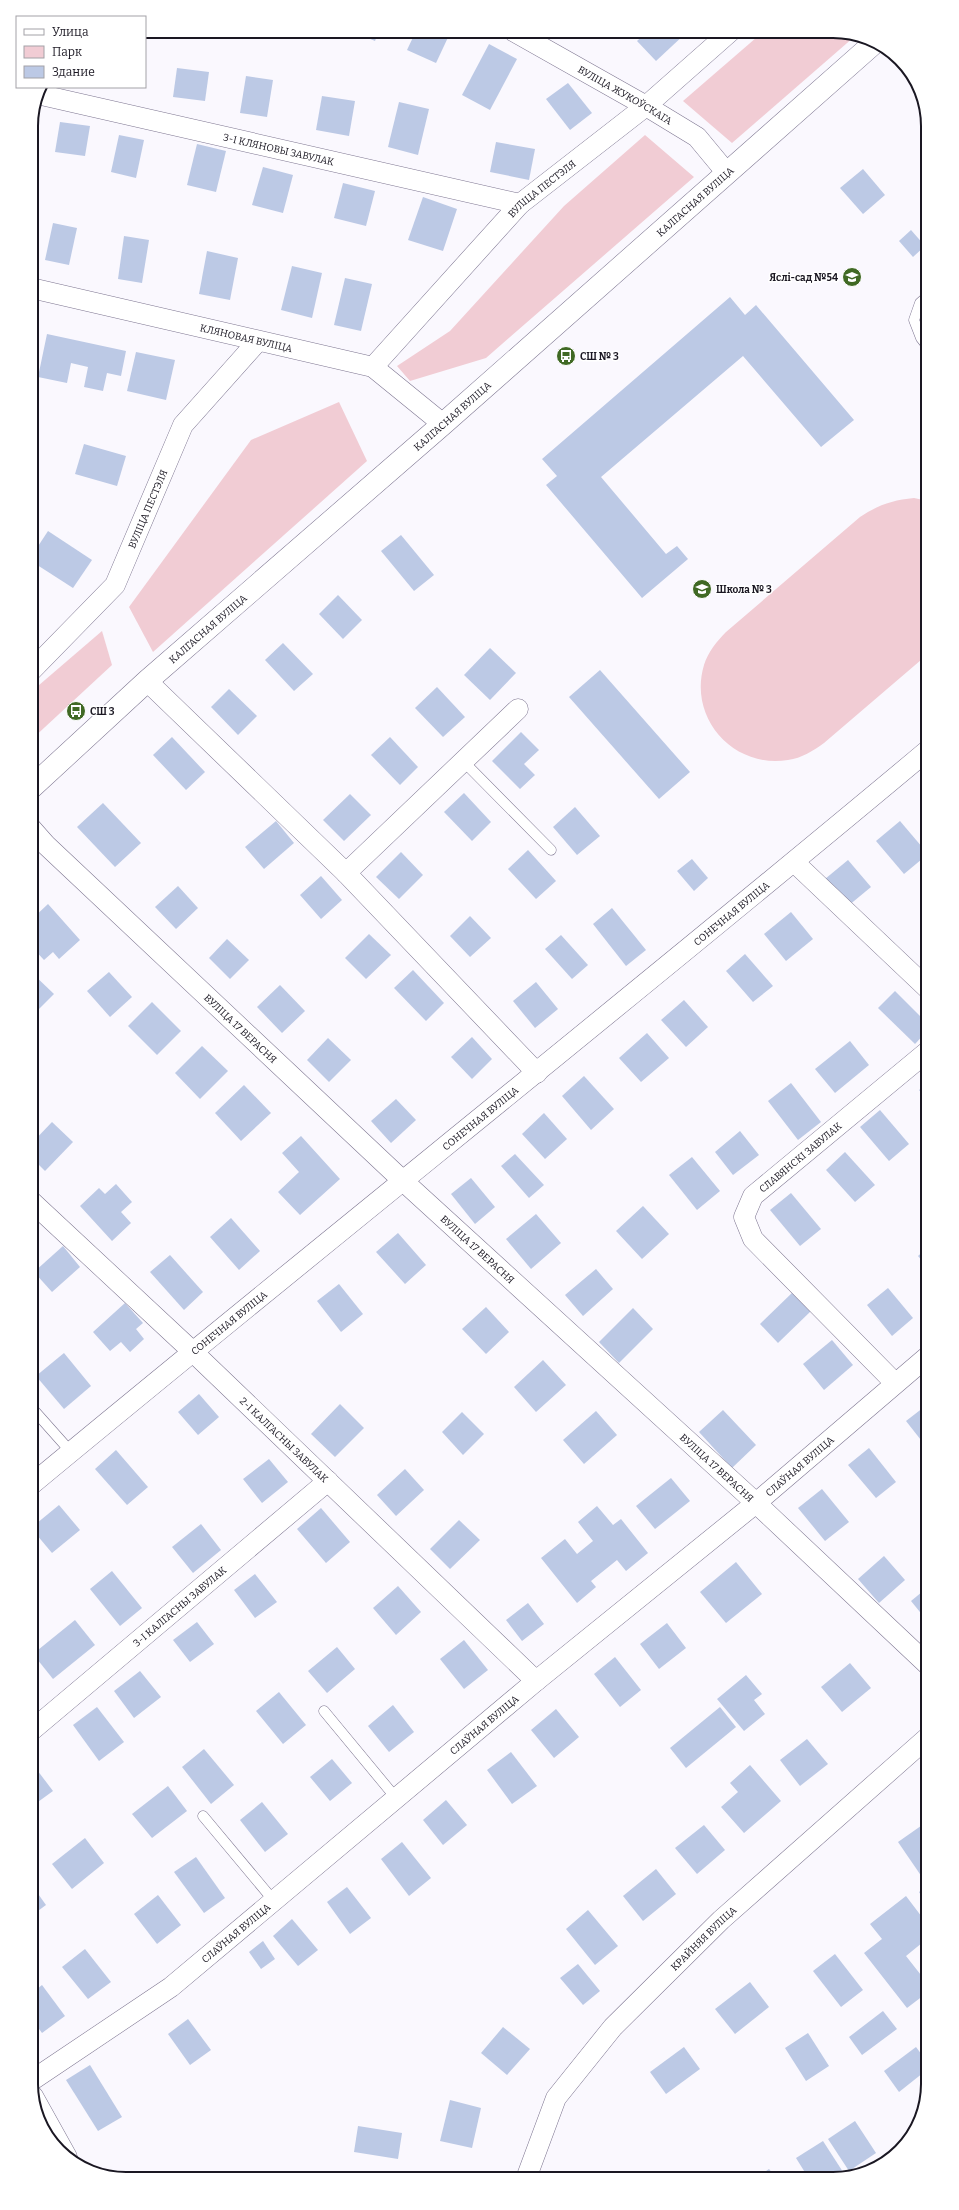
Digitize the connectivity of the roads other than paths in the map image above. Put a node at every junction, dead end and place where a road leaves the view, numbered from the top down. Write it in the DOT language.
graph roads {
  1 [pos="525,38"];
  2 [pos="723,38"];
  3 [pos="870,47"];
  4 [pos="44,96"];
  5 [pos="646,106"];
  6 [pos="726,172"];
  7 [pos="520,204"];
  8 [pos="38,290"];
  9 [pos="921,302"];
  10 [pos="921,338"];
  11 [pos="258,342"];
  12 [pos="373,367"];
  13 [pos="443,424"];
  14 [pos="38,664"];
  15 [pos="147,681"];
  16 [pos="518,709"];
  17 [pos="921,756"];
  18 [pos="463,761"];
  19 [pos="38,782"];
  20 [pos="38,836"];
  21 [pos="551,850"];
  22 [pos="794,862"];
  23 [pos="346,873"];
  24 [pos="921,982"];
  25 [pos="921,1058"];
  26 [pos="537,1073"];
  27 [pos="402,1180"];
  28 [pos="38,1208"];
  29 [pos="192,1351"];
  30 [pos="921,1362"];
  31 [pos="895,1383"];
  32 [pos="38,1415"];
  33 [pos="71,1452"];
  34 [pos="38,1479"];
  35 [pos="328,1481"];
  36 [pos="756,1503"];
  37 [pos="921,1658"];
  38 [pos="536,1681"];
  39 [pos="324,1711"];
  40 [pos="38,1726"];
  41 [pos="921,1743"];
  42 [pos="396,1798"];
  43 [pos="203,1816"];
  44 [pos="274,1901"];
  45 [pos="38,2076"];
  46 [pos="45,2118"];
  47 [pos="55,2136"];
  48 [pos="528,2172"];
  1 -- 5 [label="street, ВУЛІЦА ЖУКОЎСКАГА"];
  2 -- 5 [label="street, ВУЛІЦА ПЕСТЭЛЯ"];
  3 -- 6 [label="street, КАЛГАСНАЯ ВУЛІЦА"];
  4 -- 7 [label="street, 3-І КЛЯНОВЫ ЗАВУЛАК"];
  5 -- 6 [label="street, ВУЛІЦА ЖУКОЎСКАГА"];
  5 -- 7 [label="street, ВУЛІЦА ПЕСТЭЛЯ"];
  6 -- 13 [label="street, КАЛГАСНАЯ ВУЛІЦА"];
  7 -- 12 [label="street, ВУЛІЦА ПЕСТЭЛЯ"];
  8 -- 11 [label="street, КЛЯНОВАЯ ВУЛІЦА"];
  9 -- 10 [label="lane"];
  11 -- 12 [label="street, КЛЯНОВАЯ ВУЛІЦА"];
  11 -- 14 [label="street, ВУЛІЦА ПЕСТЭЛЯ"];
  12 -- 13 [label="street, КЛЯНОВАЯ ВУЛІЦА"];
  13 -- 15 [label="street, КАЛГАСНАЯ ВУЛІЦА"];
  15 -- 19 [label="street, КАЛГАСНАЯ ВУЛІЦА"];
  15 -- 23 [label="street"];
  16 -- 18 [label="street"];
  17 -- 22 [label="street, СОНЕЧНАЯ ВУЛІЦА"];
  18 -- 21 [label="lane"];
  18 -- 23 [label="street"];
  20 -- 27 [label="street, ВУЛІЦА 17 ВЕРАСНЯ"];
  22 -- 24 [label="street"];
  22 -- 26 [label="street, СОНЕЧНАЯ ВУЛІЦА"];
  23 -- 26 [label="street"];
  25 -- 31 [label="street, СЛАВЯНСКІ ЗАВУЛАК"];
  26 -- 27 [label="street, СОНЕЧНАЯ ВУЛІЦА"];
  27 -- 29 [label="street, СОНЕЧНАЯ ВУЛІЦА"];
  27 -- 36 [label="street, ВУЛІЦА 17 ВЕРАСНЯ"];
  28 -- 29 [label="street, 2-І КАЛГАСНЫ ЗАВУЛАК"];
  29 -- 33 [label="street, СОНЕЧНАЯ ВУЛІЦА"];
  29 -- 35 [label="street, 2-І КАЛГАСНЫ ЗАВУЛАК"];
  30 -- 31 [label="street, СЛАЎНАЯ ВУЛІЦА"];
  31 -- 36 [label="street, СЛАЎНАЯ ВУЛІЦА"];
  32 -- 33 [label="lane"];
  33 -- 34 [label="street, СОНЕЧНАЯ ВУЛІЦА"];
  35 -- 38 [label="street, 2-І КАЛГАСНЫ ЗАВУЛАК"];
  35 -- 40 [label="street, 3-І КАЛГАСНЫ ЗАВУЛАК"];
  36 -- 37 [label="street, ВУЛІЦА 17 ВЕРАСНЯ"];
  36 -- 38 [label="street, СЛАЎНАЯ ВУЛІЦА"];
  38 -- 42 [label="street, СЛАЎНАЯ ВУЛІЦА"];
  39 -- 42 [label="lane"];
  41 -- 48 [label="street, КРАЙНЯЯ ВУЛІЦА"];
  42 -- 44 [label="street, СЛАЎНАЯ ВУЛІЦА"];
  43 -- 44 [label="lane"];
  44 -- 45 [label="street, СЛАЎНАЯ ВУЛІЦА"];
  46 -- 47 [label="street"];
}
